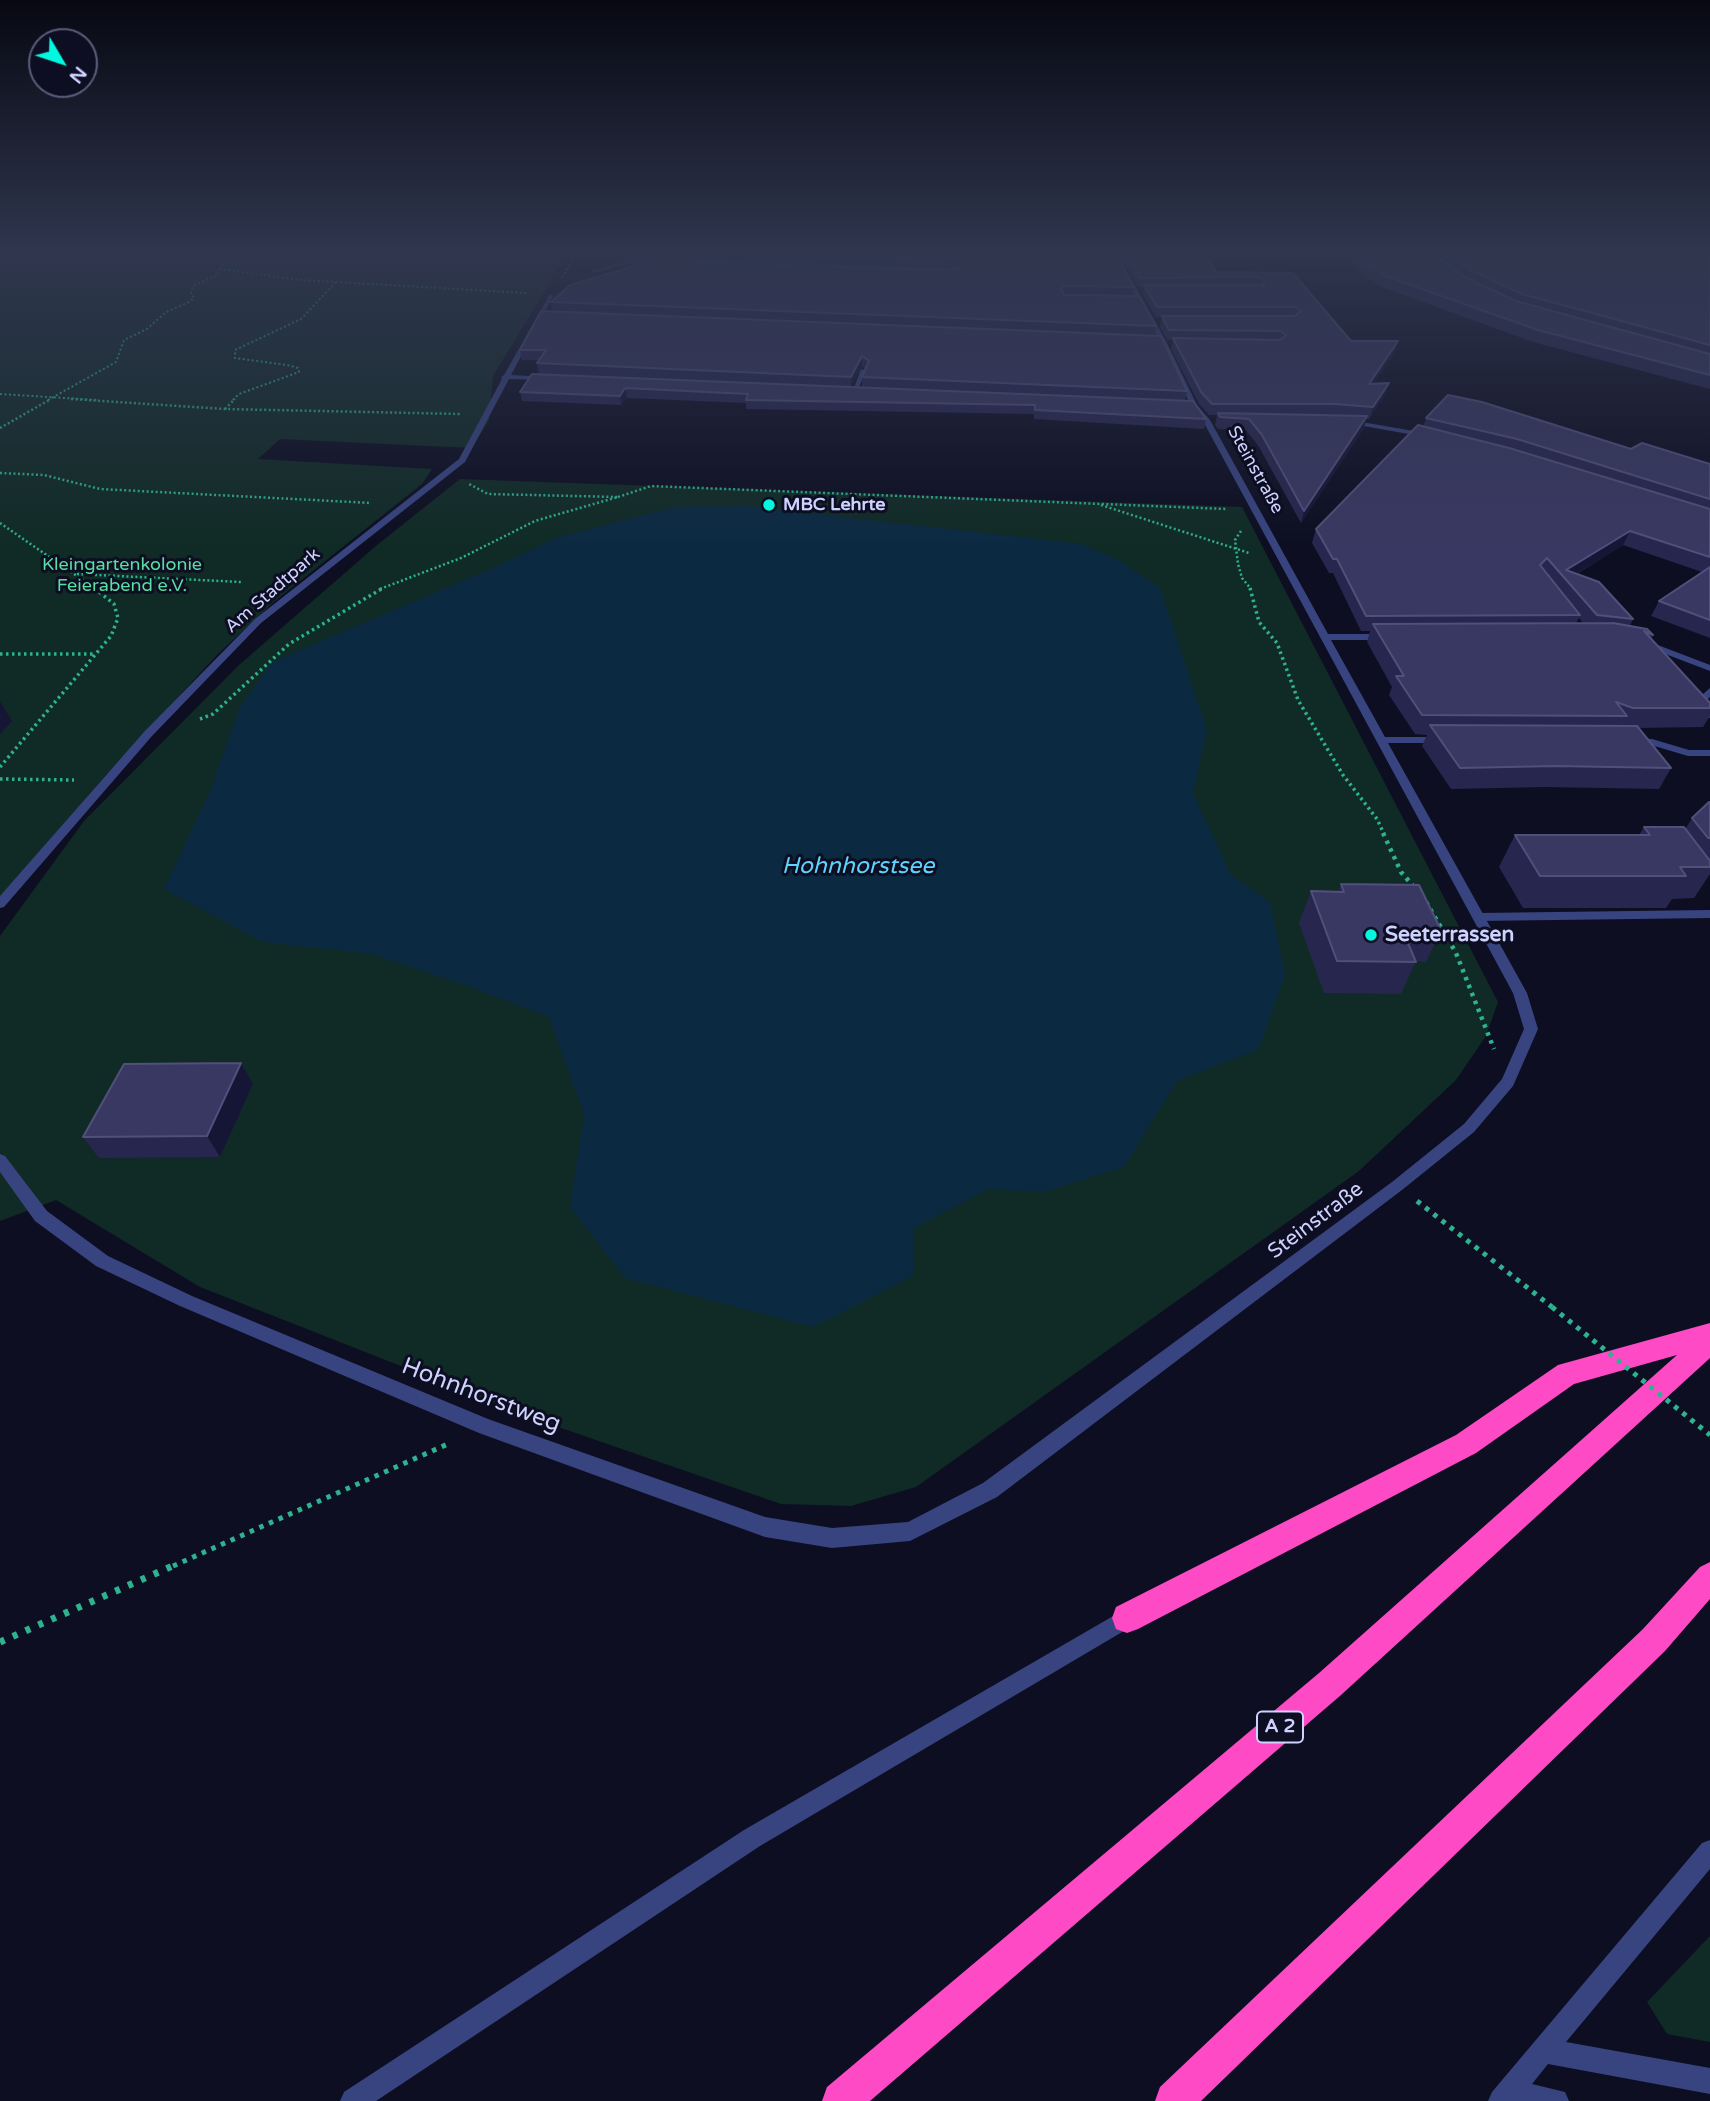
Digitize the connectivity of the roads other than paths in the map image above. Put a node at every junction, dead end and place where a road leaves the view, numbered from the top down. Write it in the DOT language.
graph roads {
  1 [pos="518,352"];
  2 [pos="1169,352"];
  3 [pos="863,370"];
  4 [pos="504,377"];
  5 [pos="560,379"];
  6 [pos="840,391"];
  7 [pos="854,392"];
  8 [pos="867,392"];
  9 [pos="1181,405"];
  10 [pos="1194,406"];
  11 [pos="1332,420"];
  12 [pos="1436,438"];
  13 [pos="1326,637"];
  14 [pos="1394,637"];
  15 [pos="1633,640"];
  16 [pos="1710,668"];
  17 [pos="1710,691"];
  18 [pos="1710,715"];
  19 [pos="1380,740"];
  20 [pos="1447,740"];
  21 [pos="1622,741"];
  22 [pos="1710,753"];
  23 [pos="0,904"];
  24 [pos="1710,914"];
  25 [pos="1478,917"];
  26 [pos="0,1160"];
  27 [pos="1710,1334"];
  28 [pos="1710,1342"];
  29 [pos="990,1490"];
  30 [pos="1710,1577"];
  31 [pos="1127,1618"];
  32 [pos="1710,1851"];
  33 [pos="1544,2051"];
  34 [pos="1710,2081"];
  35 [pos="1505,2096"];
  36 [pos="353,2101"];
  37 [pos="841,2101"];
  38 [pos="1174,2101"];
  39 [pos="1556,2101"];
  1 -- 4 [label="street, Am Stadtpark"];
  2 -- 10 [label="street, Steinstraße"];
  3 -- 7 [label="street"];
  4 -- 5 [label="street"];
  4 -- 23 [label="street, Am Stadtpark"];
  6 -- 7 [label="street"];
  7 -- 8 [label="street"];
  9 -- 10 [label="street"];
  10 -- 13 [label="street, Steinstraße"];
  11 -- 12 [label="street"];
  13 -- 14 [label="street"];
  13 -- 19 [label="street, Steinstraße"];
  15 -- 16 [label="street"];
  17 -- 18 [label="street"];
  19 -- 20 [label="street"];
  19 -- 25 [label="street, Steinstraße"];
  21 -- 22 [label="street"];
  24 -- 25 [label="street"];
  25 -- 29 [label="street, Steinstraße"];
  26 -- 29 [label="street, Hohnhorstweg"];
  27 -- 31 [label="highway"];
  28 -- 37 [label="highway, A 2"];
  30 -- 38 [label="highway"];
  31 -- 36 [label="street"];
  32 -- 33 [label="street"];
  33 -- 34 [label="street"];
  33 -- 35 [label="street"];
  35 -- 39 [label="street"];
}
